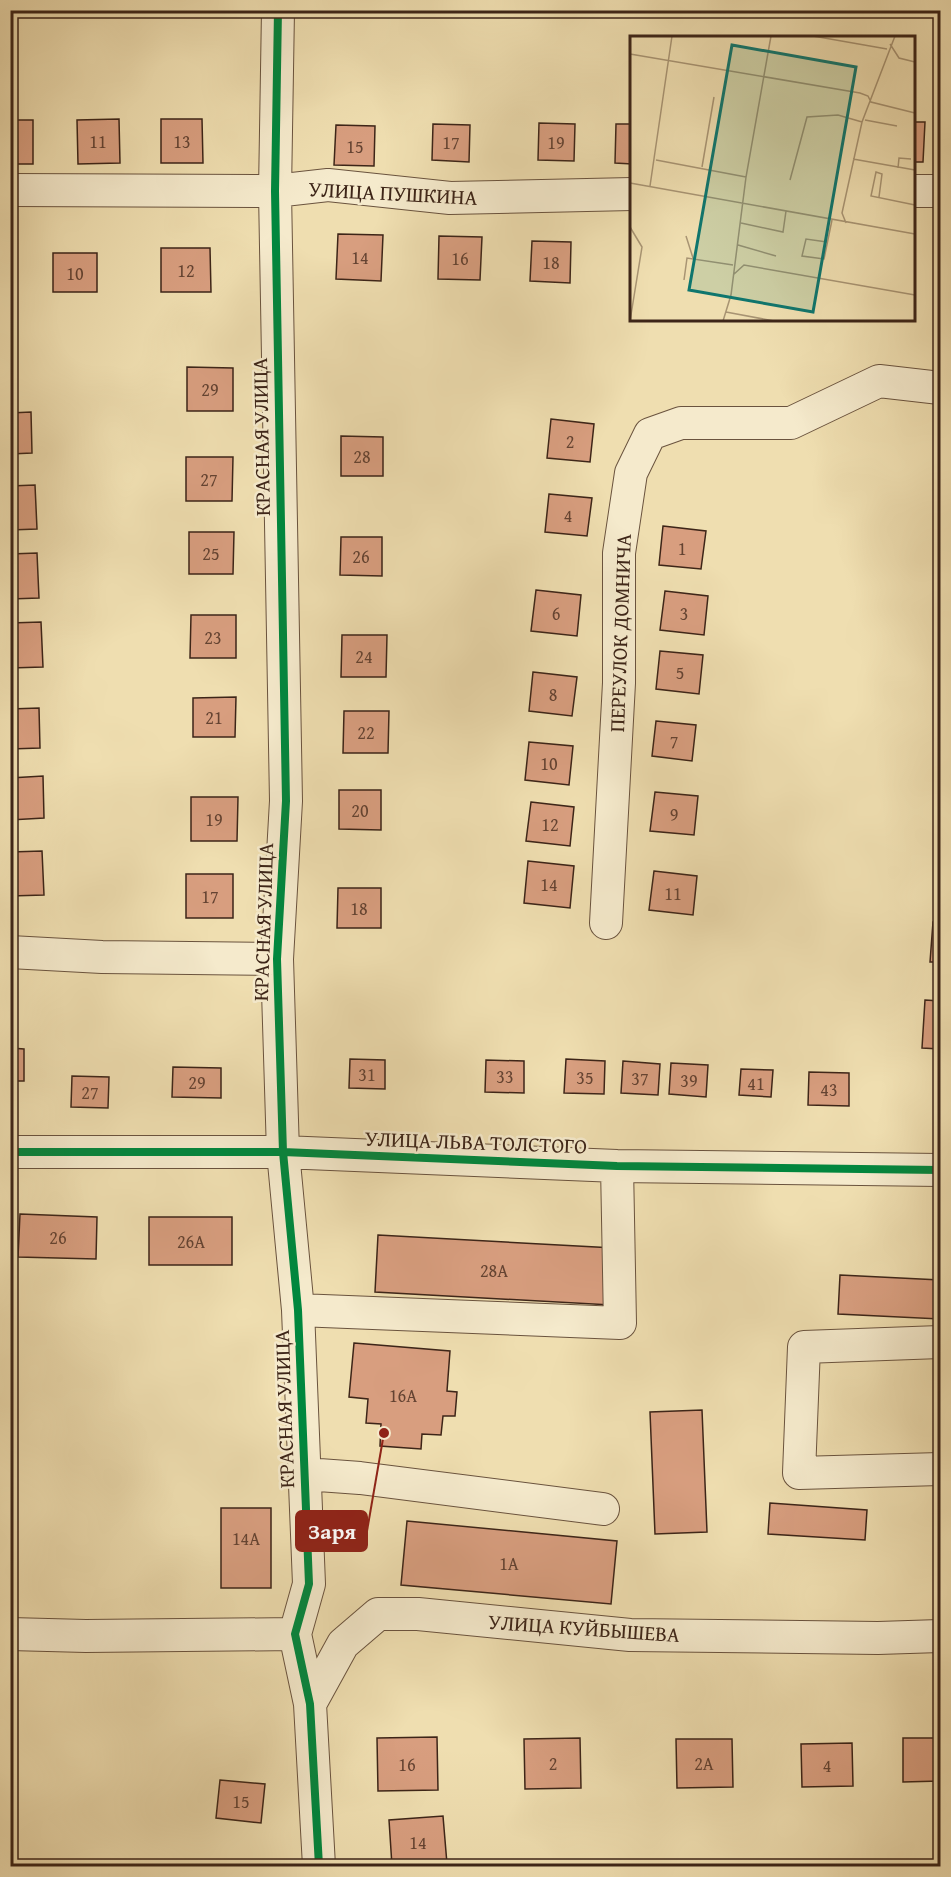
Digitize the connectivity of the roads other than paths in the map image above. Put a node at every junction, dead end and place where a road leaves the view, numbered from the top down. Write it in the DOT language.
graph roads {
  1 [pos="279,10"];
  2 [pos="10,190"];
  3 [pos="940,190"];
  4 [pos="275,191"];
  5 [pos="915,191"];
  6 [pos="630,194"];
  7 [pos="940,388"];
  8 [pos="606,923"];
  9 [pos="10,952"];
  10 [pos="277,959"];
  11 [pos="10,1152"];
  12 [pos="283,1152"];
  13 [pos="617,1166"];
  14 [pos="940,1170"];
  15 [pos="298,1310"];
  16 [pos="940,1342"];
  17 [pos="940,1469"];
  18 [pos="305,1474"];
  19 [pos="603,1509"];
  20 [pos="10,1634"];
  21 [pos="295,1634"];
  22 [pos="940,1636"];
  23 [pos="310,1704"];
  24 [pos="319,1866"];
  1 -- 4 [label="street, КРАСНАЯ УЛИЦА"];
  2 -- 4 [label="street, УЛИЦА ПУШКИНА"];
  3 -- 5 [label="street"];
  4 -- 6 [label="street, УЛИЦА ПУШКИНА"];
  4 -- 10 [label="street, КРАСНАЯ УЛИЦА"];
  7 -- 8 [label="street, ПЕРЕУЛОК ДОМНИЧА"];
  9 -- 10 [label="street"];
  10 -- 12 [label="street, КРАСНАЯ УЛИЦА"];
  11 -- 12 [label="street, УЛИЦА ЛЬВА ТОЛСТОГО"];
  12 -- 13 [label="street, УЛИЦА ЛЬВА ТОЛСТОГО"];
  12 -- 15 [label="street, КРАСНАЯ УЛИЦА"];
  13 -- 14 [label="street, УЛИЦА ЛЬВА ТОЛСТОГО"];
  13 -- 15 [label="street"];
  15 -- 18 [label="street, КРАСНАЯ УЛИЦА"];
  16 -- 17 [label="street"];
  18 -- 19 [label="street"];
  18 -- 21 [label="street, КРАСНАЯ УЛИЦА"];
  20 -- 21 [label="street"];
  21 -- 23 [label="street, КРАСНАЯ УЛИЦА"];
  22 -- 23 [label="street, УЛИЦА КУЙБЫШЕВА"];
  23 -- 24 [label="street, КРАСНАЯ УЛИЦА"];
}
